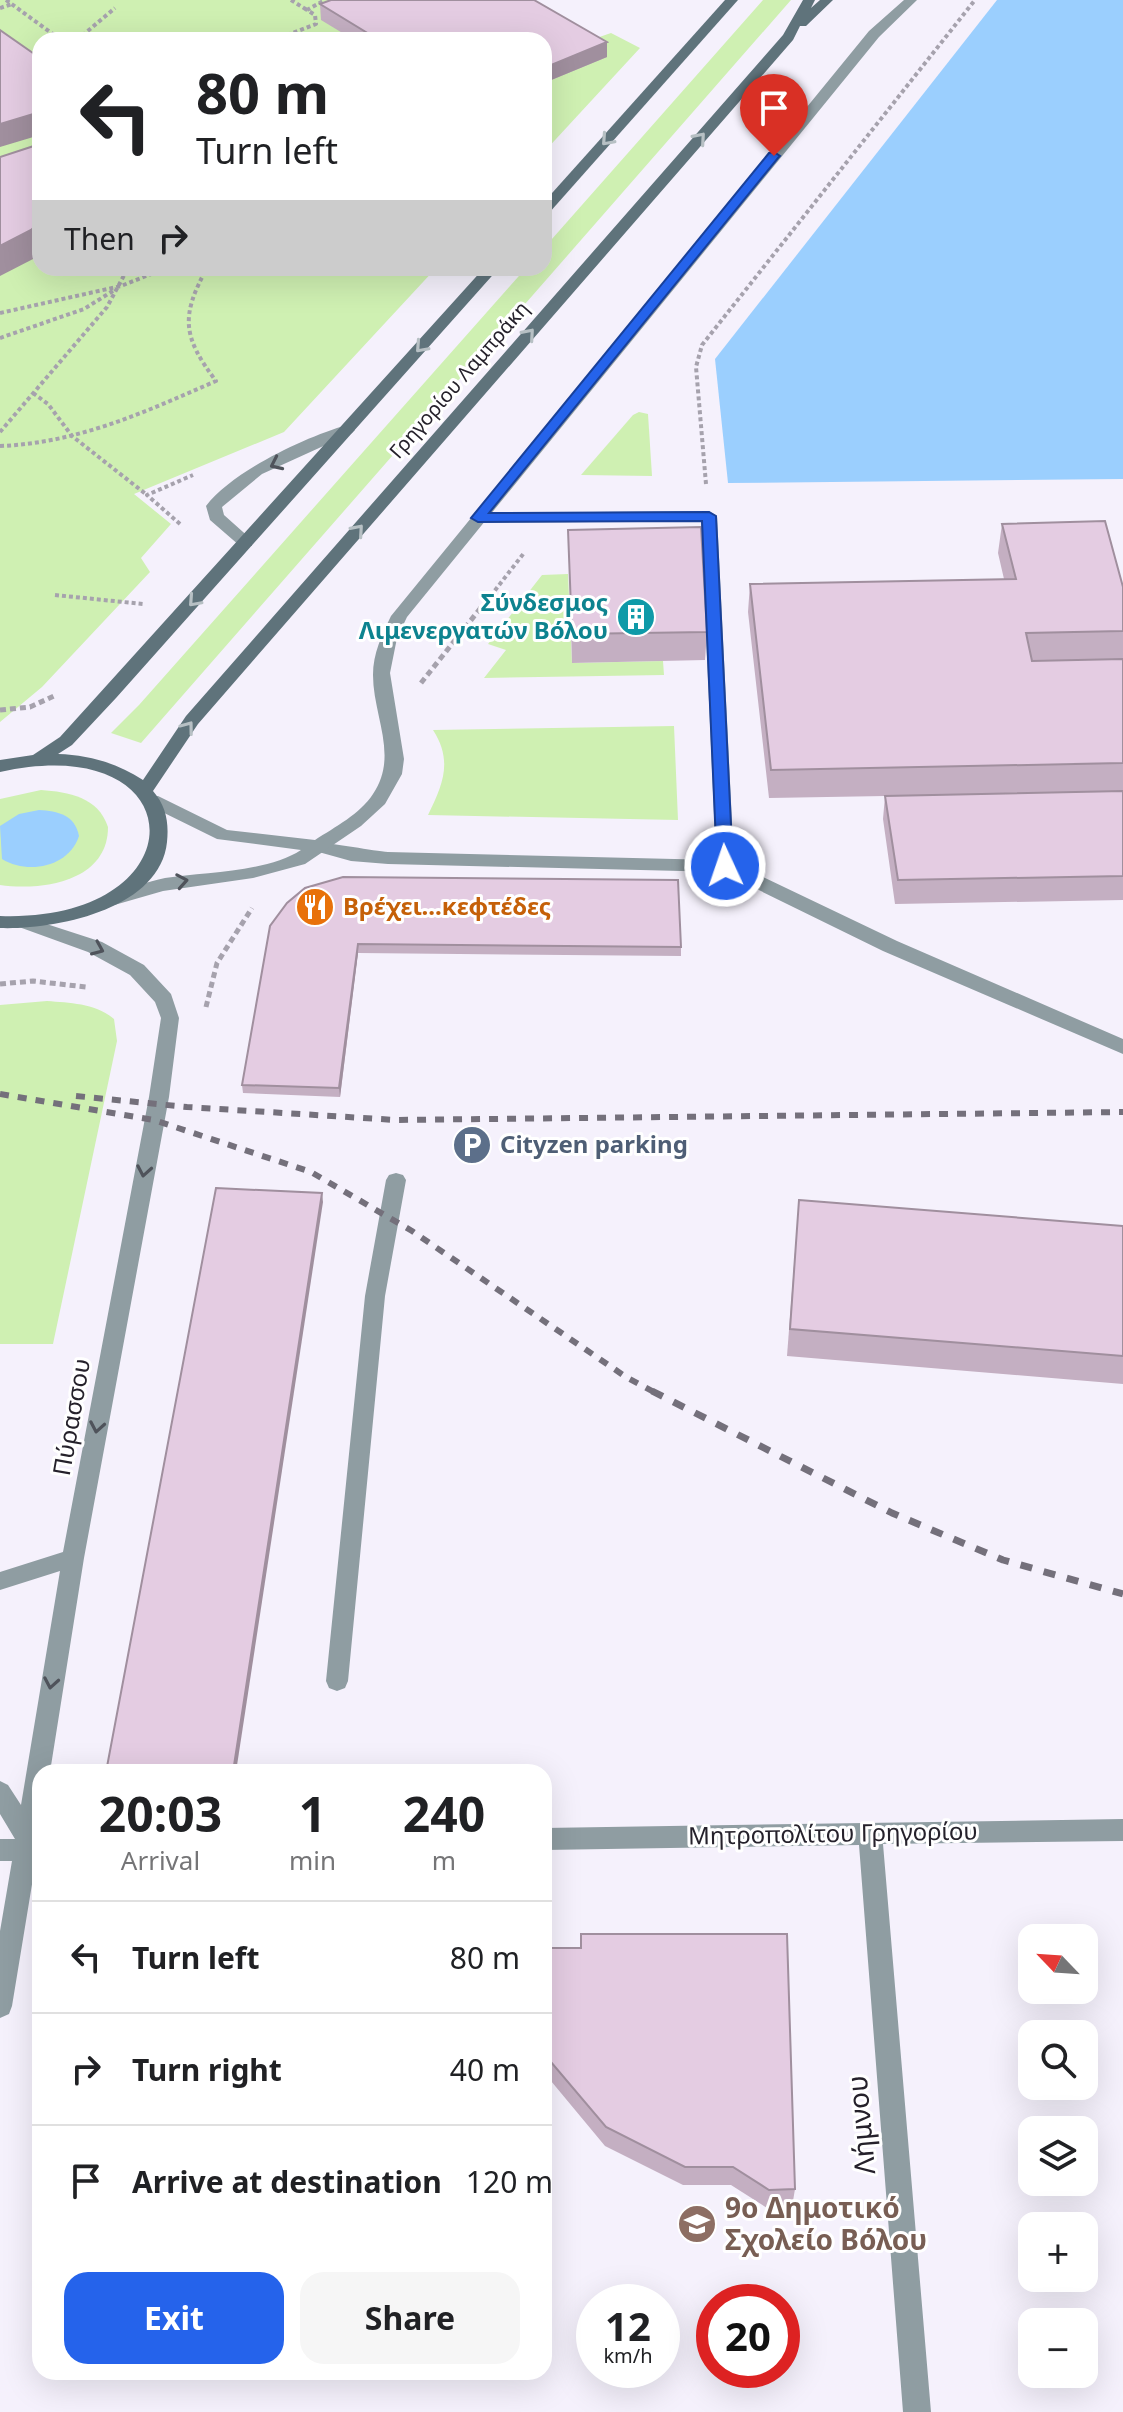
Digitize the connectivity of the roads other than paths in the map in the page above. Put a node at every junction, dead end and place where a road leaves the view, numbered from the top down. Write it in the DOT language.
graph roads {
  1 [pos="714,0"];
  2 [pos="732,0"];
  3 [pos="809,0"];
  4 [pos="827,0"];
  5 [pos="911,0"];
  6 [pos="788,37"];
  7 [pos="696,40"];
  8 [pos="552,201"];
  9 [pos="485,276"];
  10 [pos="347,430"];
  11 [pos="478,518"];
  12 [pos="246,543"];
  13 [pos="39,759"];
  14 [pos="0,766"];
  15 [pos="148,796"];
  16 [pos="321,847"];
  17 [pos="725,866"];
  18 [pos="107,902"];
  19 [pos="0,922"];
  20 [pos="25,923"];
  21 [pos="1123,1047"];
  22 [pos="396,1180"];
  23 [pos="73,1558"];
  24 [pos="0,1581"];
  25 [pos="337,1681"];
  26 [pos="38,1764"];
  27 [pos="0,1792"];
  28 [pos="1123,1830"];
  29 [pos="870,1832"];
  30 [pos="552,1839"];
  31 [pos="31,1846"];
  32 [pos="0,1850"];
  33 [pos="0,2006"];
  34 [pos="917,2412"];
  1 -- 7 [label="main road"];
  2 -- 7 [label="main road"];
  3 -- 6 [label="main road, Γρηγορίου Λαμπράκη"];
  4 -- 6 [label="main road"];
  5 -- 11 [label="street"];
  15 -- 6 [label="main road, Γρηγορίου Λαμπράκη, one-way"];
  7 -- 8 [label="main road, one-way"];
  9 -- 10 [label="main road, one-way"];
  10 -- 12 [label="main road"];
  10 -- 12 [label="street, one-way"];
  11 -- 16 [label="street"];
  11 -- 17 [label="street"];
  12 -- 13 [label="main road, one-way"];
  13 -- 14 [label="main road"];
  13 -- 15 [label="main road"];
  15 -- 16 [label="street"];
  15 -- 18 [label="main road"];
  16 -- 17 [label="street"];
  18 -- 16 [label="street, one-way"];
  17 -- 21 [label="street"];
  18 -- 20 [label="main road"];
  19 -- 20 [label="main road"];
  20 -- 23 [label="street, Πύρασσου, one-way"];
  22 -- 25 [label="street"];
  23 -- 24 [label="street"];
  23 -- 26 [label="street, Πύρασσου, one-way"];
  27 -- 31 [label="street"];
  28 -- 29 [label="street, Μητροπολίτου Γρηγορίου"];
  29 -- 30 [label="street, Μητροπολίτου Γρηγορίου"];
  29 -- 34 [label="street, Λήμνου"];
  31 -- 32 [label="street"];
  31 -- 33 [label="street, Πύρασσου"];
}
